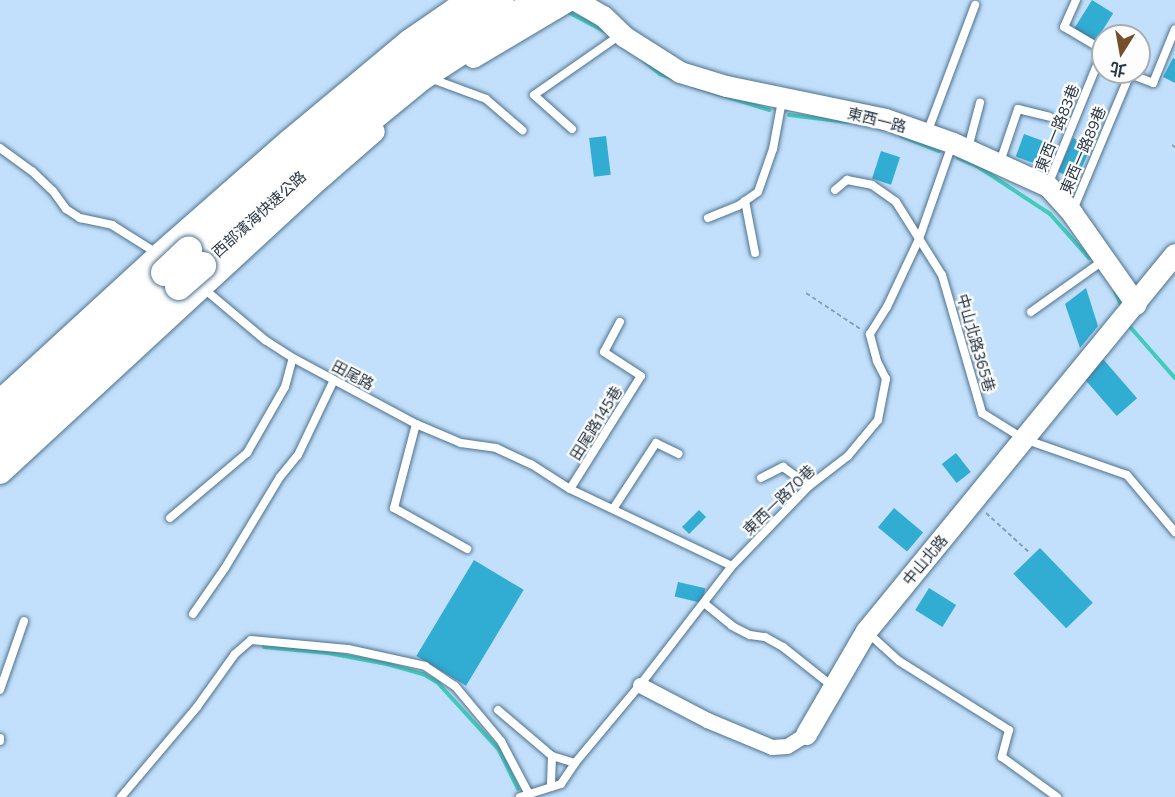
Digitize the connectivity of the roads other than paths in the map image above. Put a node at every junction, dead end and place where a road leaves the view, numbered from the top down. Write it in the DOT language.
graph roads {
  1 [pos="466,0"];
  2 [pos="500,0"];
  3 [pos="538,0"];
  4 [pos="568,0"];
  5 [pos="575,0"];
  6 [pos="1076,0"];
  7 [pos="975,5"];
  8 [pos="1175,29"];
  9 [pos="622,34"];
  10 [pos="435,80"];
  11 [pos="782,99"];
  12 [pos="980,103"];
  13 [pos="1049,117"];
  14 [pos="572,129"];
  15 [pos="522,130"];
  16 [pos="927,134"];
  17 [pos="960,147"];
  18 [pos="0,148"];
  19 [pos="999,164"];
  20 [pos="1048,186"];
  21 [pos="835,190"];
  22 [pos="745,201"];
  23 [pos="1072,213"];
  24 [pos="708,218"];
  25 [pos="919,239"];
  26 [pos="755,253"];
  27 [pos="1175,254"];
  28 [pos="1106,259"];
  29 [pos="182,269"];
  30 [pos="1136,304"];
  31 [pos="1031,312"];
  32 [pos="620,322"];
  33 [pos="294,358"];
  34 [pos="334,380"];
  35 [pos="0,399"];
  36 [pos="0,423"];
  37 [pos="416,424"];
  38 [pos="1024,439"];
  39 [pos="0,453"];
  40 [pos="679,454"];
  41 [pos="0,473"];
  42 [pos="761,478"];
  43 [pos="809,486"];
  44 [pos="570,489"];
  45 [pos="613,509"];
  46 [pos="170,518"];
  47 [pos="1175,532"];
  48 [pos="467,549"];
  49 [pos="732,566"];
  50 [pos="704,603"];
  51 [pos="193,614"];
  52 [pos="24,621"];
  53 [pos="866,631"];
  54 [pos="640,685"];
  55 [pos="834,688"];
  56 [pos="0,690"];
  57 [pos="498,710"];
  58 [pos="806,734"];
  59 [pos="552,756"];
  60 [pos="574,763"];
  61 [pos="551,787"];
  62 [pos="529,794"];
  63 [pos="121,797"];
  64 [pos="520,797"];
  65 [pos="1057,797"];
  1 -- 29 [label="street"];
  2 -- 29 [label="highway, 西部濱海快速公路"];
  3 -- 29 [label="highway, 西部濱海快速公路"];
  4 -- 10 [label="street"];
  5 -- 9 [label="street, 東西一路"];
  6 -- 20 [label="lane, 東西一路83巷"];
  7 -- 16 [label="lane"];
  8 -- 23 [label="lane, 東西一路89巷"];
  9 -- 11 [label="street, 東西一路"];
  9 -- 14 [label="lane"];
  10 -- 15 [label="lane"];
  10 -- 29 [label="street"];
  11 -- 16 [label="street, 東西一路"];
  11 -- 22 [label="lane"];
  12 -- 17 [label="lane"];
  13 -- 19 [label="lane"];
  16 -- 17 [label="street, 東西一路"];
  17 -- 19 [label="street, 東西一路"];
  17 -- 25 [label="lane"];
  18 -- 29 [label="lane, 田尾路"];
  19 -- 20 [label="street, 東西一路"];
  20 -- 23 [label="street, 東西一路"];
  21 -- 25 [label="lane, 中山北路365巷"];
  22 -- 24 [label="lane"];
  22 -- 26 [label="lane"];
  23 -- 28 [label="street, 東西一路"];
  25 -- 38 [label="lane, 中山北路365巷"];
  25 -- 43 [label="lane, 東西一路70巷"];
  27 -- 30 [label="street, 中山北路"];
  28 -- 30 [label="street, 東西一路"];
  28 -- 31 [label="lane"];
  29 -- 33 [label="lane, 田尾路"];
  29 -- 35 [label="street"];
  29 -- 36 [label="highway, 西部濱海快速公路"];
  29 -- 39 [label="highway, 西部濱海快速公路"];
  29 -- 41 [label="street"];
  30 -- 38 [label="street, 中山北路"];
  32 -- 44 [label="lane, 田尾路145巷"];
  33 -- 34 [label="lane, 田尾路"];
  33 -- 46 [label="lane"];
  34 -- 37 [label="lane, 田尾路"];
  34 -- 51 [label="lane"];
  37 -- 44 [label="lane, 田尾路"];
  37 -- 48 [label="lane"];
  38 -- 47 [label="lane, 中山北路365巷"];
  38 -- 53 [label="street, 中山北路"];
  40 -- 45 [label="lane"];
  42 -- 43 [label="lane"];
  43 -- 49 [label="lane, 東西一路70巷"];
  44 -- 45 [label="lane, 田尾路"];
  45 -- 49 [label="lane, 田尾路"];
  49 -- 50 [label="lane, 東西一路70巷"];
  50 -- 54 [label="lane, 東西一路70巷"];
  50 -- 55 [label="lane"];
  52 -- 56 [label="lane"];
  53 -- 55 [label="street, 中山北路"];
  53 -- 65 [label="lane"];
  54 -- 58 [label="street, 中山北路"];
  54 -- 60 [label="lane, 東西一路70巷"];
  55 -- 58 [label="street, 中山北路"];
  57 -- 59 [label="lane"];
  59 -- 60 [label="lane"];
  59 -- 61 [label="lane"];
  60 -- 61 [label="lane, 東西一路70巷"];
  61 -- 62 [label="lane, 東西一路70巷"];
  62 -- 63 [label="lane"];
  62 -- 64 [label="lane, 東西一路70巷"];
}
